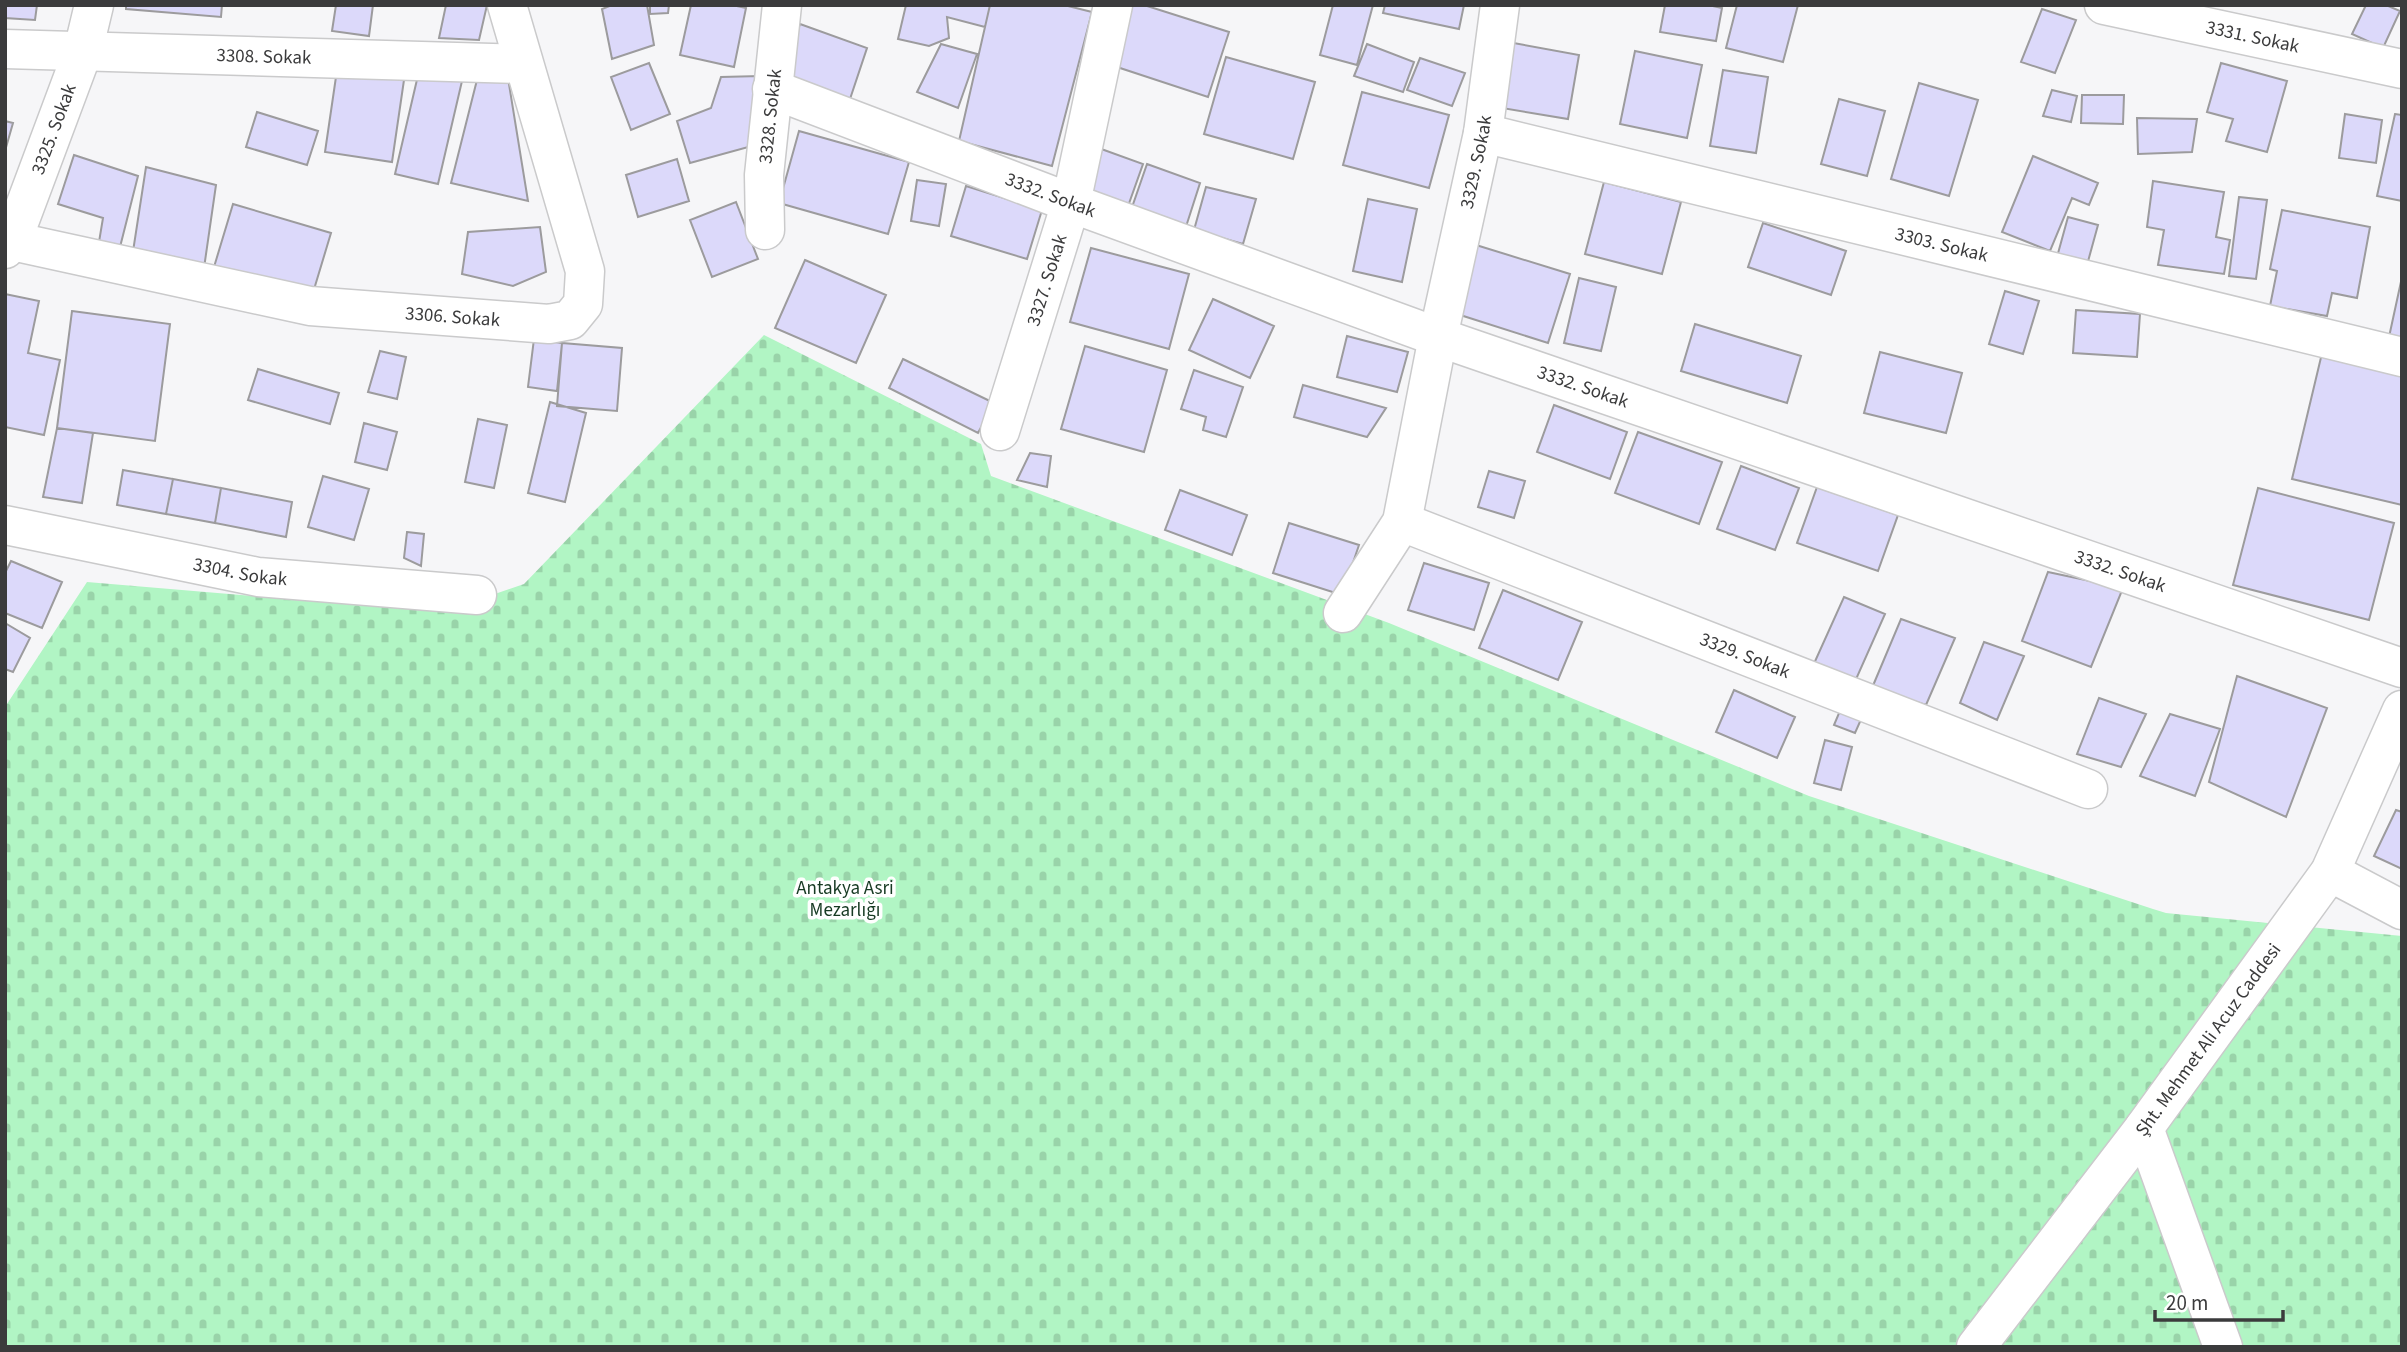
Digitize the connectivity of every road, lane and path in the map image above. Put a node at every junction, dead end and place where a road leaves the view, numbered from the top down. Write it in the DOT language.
graph roads {
  1 [pos="94,5"];
  2 [pos="507,5"];
  3 [pos="782,5"];
  4 [pos="1113,5"];
  5 [pos="1500,5"];
  6 [pos="2104,5"];
  7 [pos="5,49"];
  8 [pos="83,51"];
  9 [pos="523,64"];
  10 [pos="2402,69"];
  11 [pos="772,89"];
  12 [pos="1483,133"];
  13 [pos="1071,204"];
  14 [pos="765,230"];
  15 [pos="9,245"];
  16 [pos="1438,337"];
  17 [pos="2402,357"];
  18 [pos="1000,431"];
  19 [pos="1402,522"];
  20 [pos="5,524"];
  21 [pos="477,595"];
  22 [pos="1343,613"];
  23 [pos="2402,668"];
  24 [pos="2400,719"];
  25 [pos="2088,789"];
  26 [pos="2330,872"];
  27 [pos="2402,910"];
  28 [pos="2144,1128"];
  29 [pos="1976,1347"];
  30 [pos="2223,1347"];
  1 -- 8 [label="street, 3325. Sokak"];
  2 -- 9 [label="street, 3306. Sokak"];
  3 -- 11 [label="street, 3328. Sokak"];
  4 -- 13 [label="street, 3327. Sokak"];
  5 -- 12 [label="street, 3329. Sokak"];
  6 -- 10 [label="street, 3331. Sokak"];
  7 -- 8 [label="street, 3308. Sokak"];
  8 -- 9 [label="street, 3308. Sokak"];
  8 -- 15 [label="street, 3325. Sokak"];
  9 -- 15 [label="street, 3306. Sokak"];
  11 -- 13 [label="street, 3332. Sokak"];
  11 -- 14 [label="street, 3328. Sokak"];
  12 -- 16 [label="street, 3329. Sokak"];
  12 -- 17 [label="street, 3303. Sokak"];
  13 -- 16 [label="street, 3332. Sokak"];
  13 -- 18 [label="street, 3327. Sokak"];
  16 -- 19 [label="street, 3329. Sokak"];
  16 -- 23 [label="street, 3332. Sokak"];
  19 -- 22 [label="street, 3329. Sokak"];
  19 -- 25 [label="street, 3329. Sokak"];
  20 -- 21 [label="street, 3304. Sokak"];
  24 -- 26 [label="street, Şht. Mehmet Ali Acuz Caddesi"];
  26 -- 27 [label="street"];
  26 -- 28 [label="street, Şht. Mehmet Ali Acuz Caddesi"];
  28 -- 29 [label="street, Şht. Mehmet Ali Acuz Caddesi"];
  28 -- 30 [label="street"];
}
